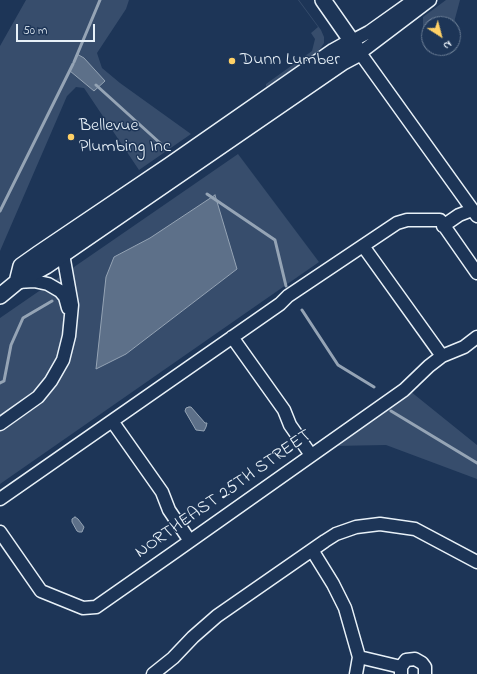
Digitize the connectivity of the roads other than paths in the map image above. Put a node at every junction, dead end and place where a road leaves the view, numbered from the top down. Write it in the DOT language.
graph roads {
  1 [pos="323,0"];
  2 [pos="414,0"];
  3 [pos="430,0"];
  4 [pos="356,47"];
  5 [pos="105,209"];
  6 [pos="475,213"];
  7 [pos="443,226"];
  8 [pos="364,246"];
  9 [pos="64,254"];
  10 [pos="477,273"];
  11 [pos="17,282"];
  12 [pos="0,296"];
  13 [pos="71,316"];
  14 [pos="232,337"];
  15 [pos="477,337"];
  16 [pos="442,356"];
  17 [pos="112,420"];
  18 [pos="0,424"];
  19 [pos="311,455"];
  20 [pos="0,499"];
  21 [pos="0,532"];
  22 [pos="190,541"];
  23 [pos="312,550"];
  24 [pos="477,562"];
  25 [pos="359,657"];
  26 [pos="401,670"];
  27 [pos="153,674"];
  28 [pos="356,674"];
  29 [pos="425,674"];
  1 -- 4 [label="main road"];
  2 -- 4 [label="street"];
  3 -- 4 [label="street"];
  4 -- 5 [label="main road"];
  4 -- 6 [label="street"];
  4 -- 9 [label="main road"];
  5 -- 9 [label="main road"];
  5 -- 11 [label="main road"];
  6 -- 7 [label="street"];
  7 -- 8 [label="street"];
  7 -- 10 [label="street"];
  8 -- 14 [label="street"];
  8 -- 16 [label="street"];
  9 -- 11 [label="main road"];
  9 -- 13 [label="street"];
  11 -- 12 [label="main road"];
  11 -- 13 [label="street"];
  13 -- 18 [label="street"];
  14 -- 17 [label="street"];
  14 -- 19 [label="street"];
  15 -- 16 [label="street, NORTHEAST 25TH STREET"];
  16 -- 19 [label="street, NORTHEAST 25TH STREET"];
  17 -- 20 [label="street"];
  17 -- 22 [label="street"];
  19 -- 22 [label="street, NORTHEAST 25TH STREET"];
  21 -- 22 [label="street, NORTHEAST 25TH STREET"];
  23 -- 24 [label="street"];
  23 -- 25 [label="street"];
  23 -- 27 [label="street"];
  25 -- 26 [label="street"];
  25 -- 28 [label="street"];
  26 -- 29 [label="street"];
}
